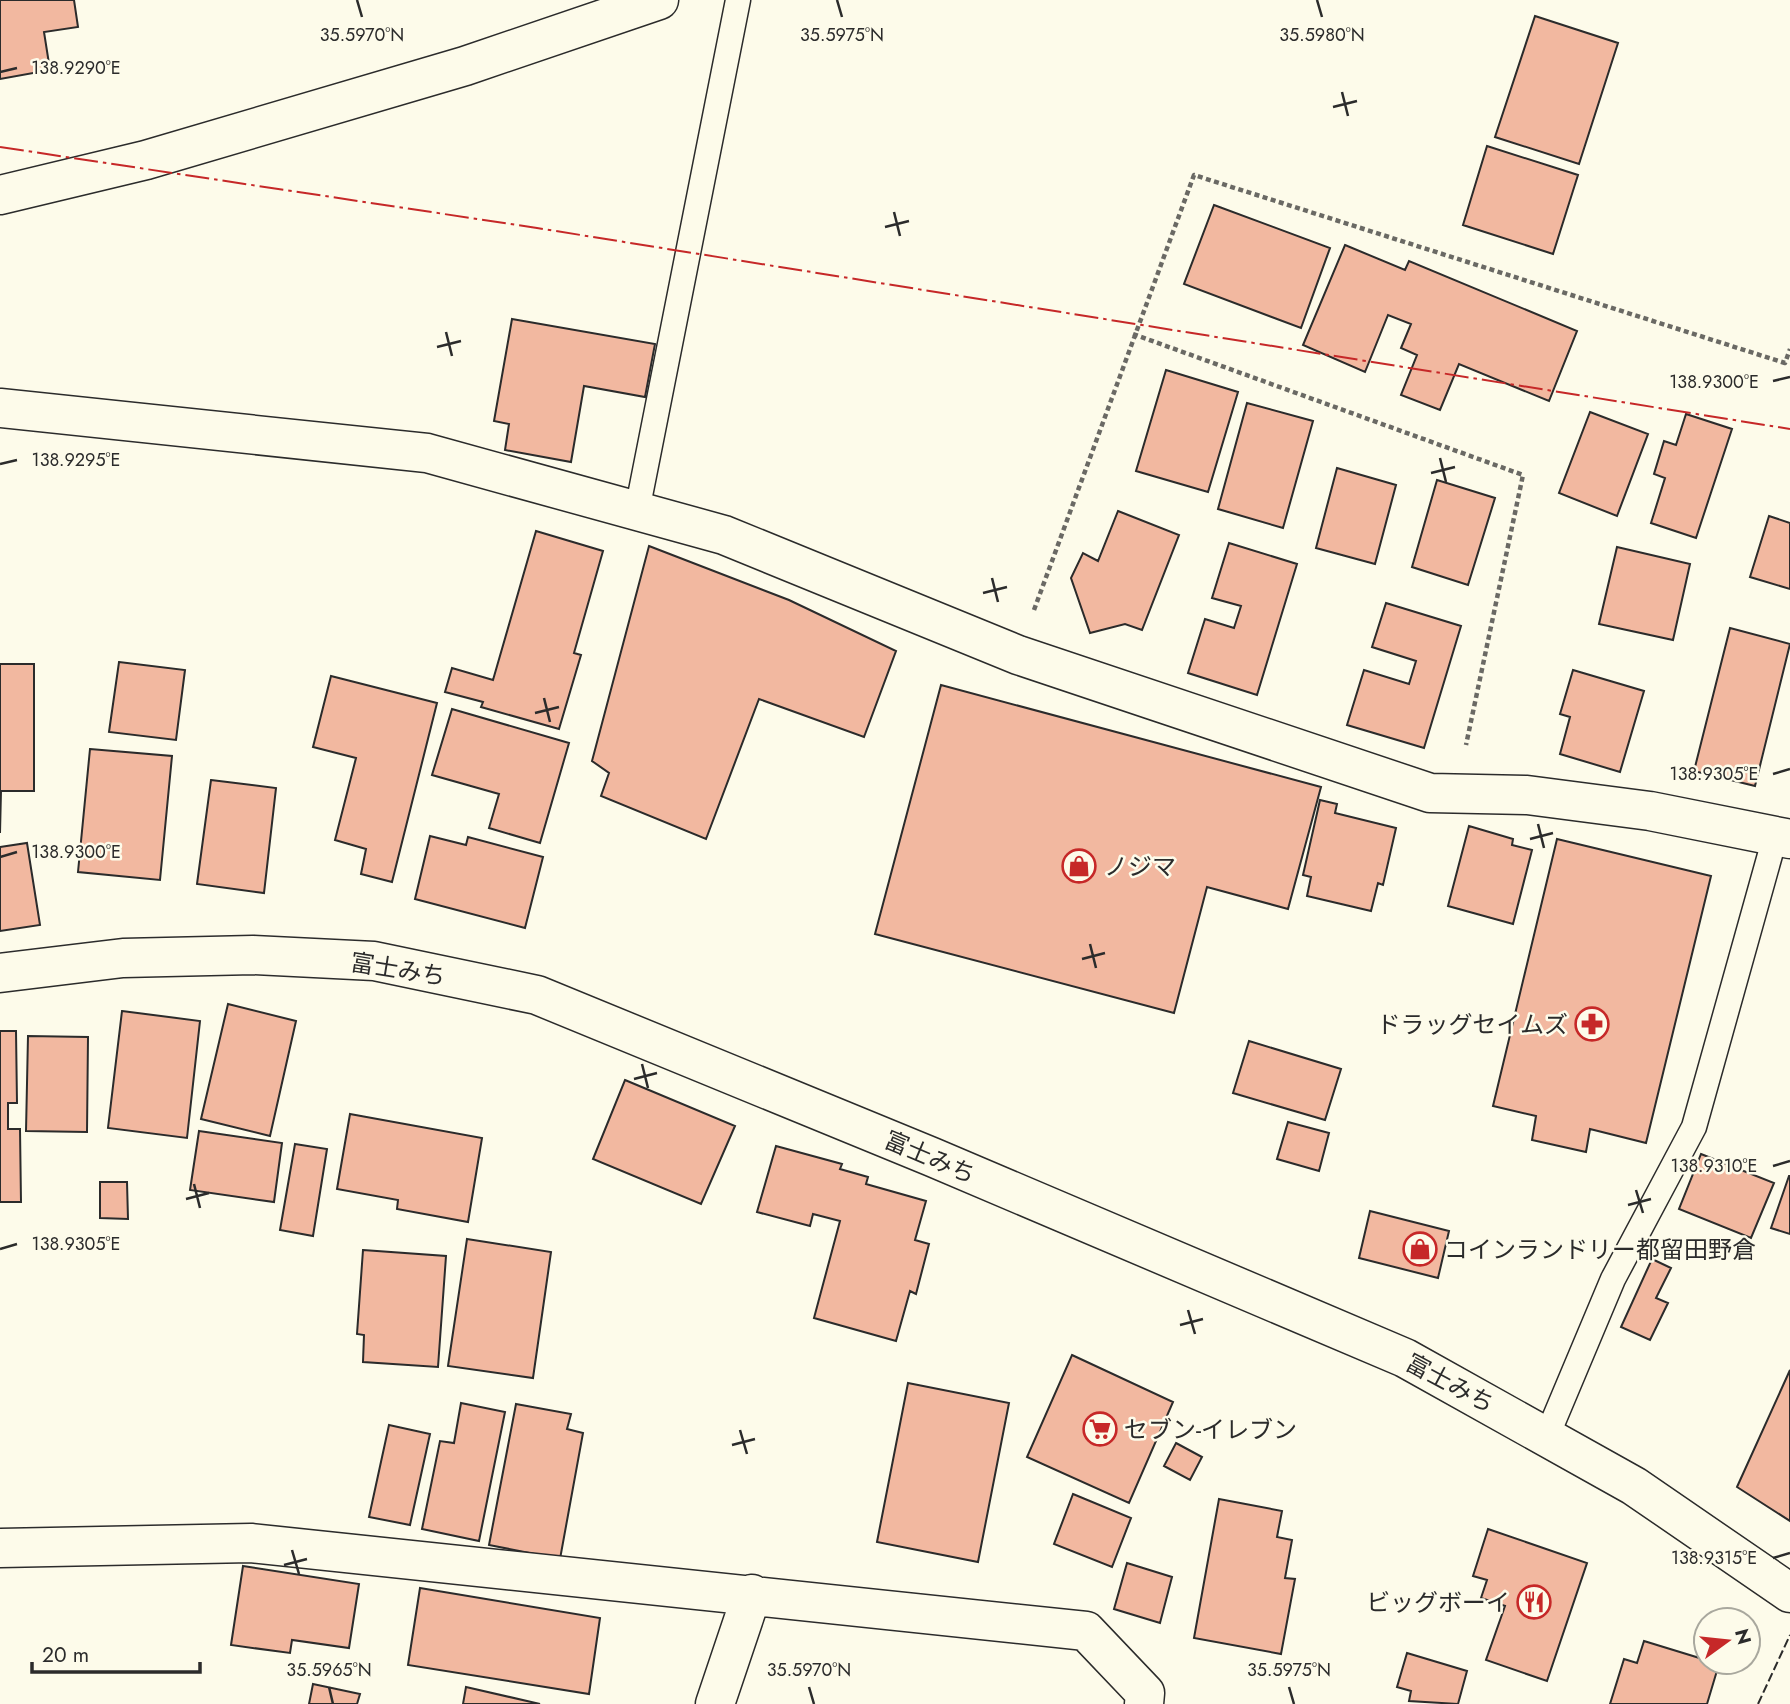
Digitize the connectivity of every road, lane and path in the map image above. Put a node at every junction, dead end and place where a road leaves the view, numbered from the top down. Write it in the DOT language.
graph roads {
  1 [pos="659,0"];
  2 [pos="738,0"];
  3 [pos="0,195"];
  4 [pos="1133,334"];
  5 [pos="1790,349"];
  6 [pos="0,408"];
  7 [pos="637,511"];
  8 [pos="1018,655"];
  9 [pos="1455,794"];
  10 [pos="1783,838"];
  11 [pos="0,973"];
  12 [pos="1547,1436"];
  13 [pos="0,1548"];
  14 [pos="1790,1593"];
  15 [pos="751,1594"];
  16 [pos="715,1704"];
  17 [pos="1143,1704"];
  1 -- 3 [label="main road"];
  2 -- 7 [label="lane"];
  4 -- 5 [label="path"];
  4 -- 8 [label="path"];
  4 -- 9 [label="path"];
  6 -- 7 [label="main road"];
  7 -- 8 [label="main road"];
  8 -- 9 [label="main road"];
  9 -- 10 [label="main road"];
  10 -- 12 [label="lane"];
  11 -- 12 [label="main road, 富士みち"];
  12 -- 14 [label="main road, 富士みち"];
  13 -- 15 [label="main road"];
  15 -- 16 [label="main road"];
  15 -- 17 [label="main road"];
}
